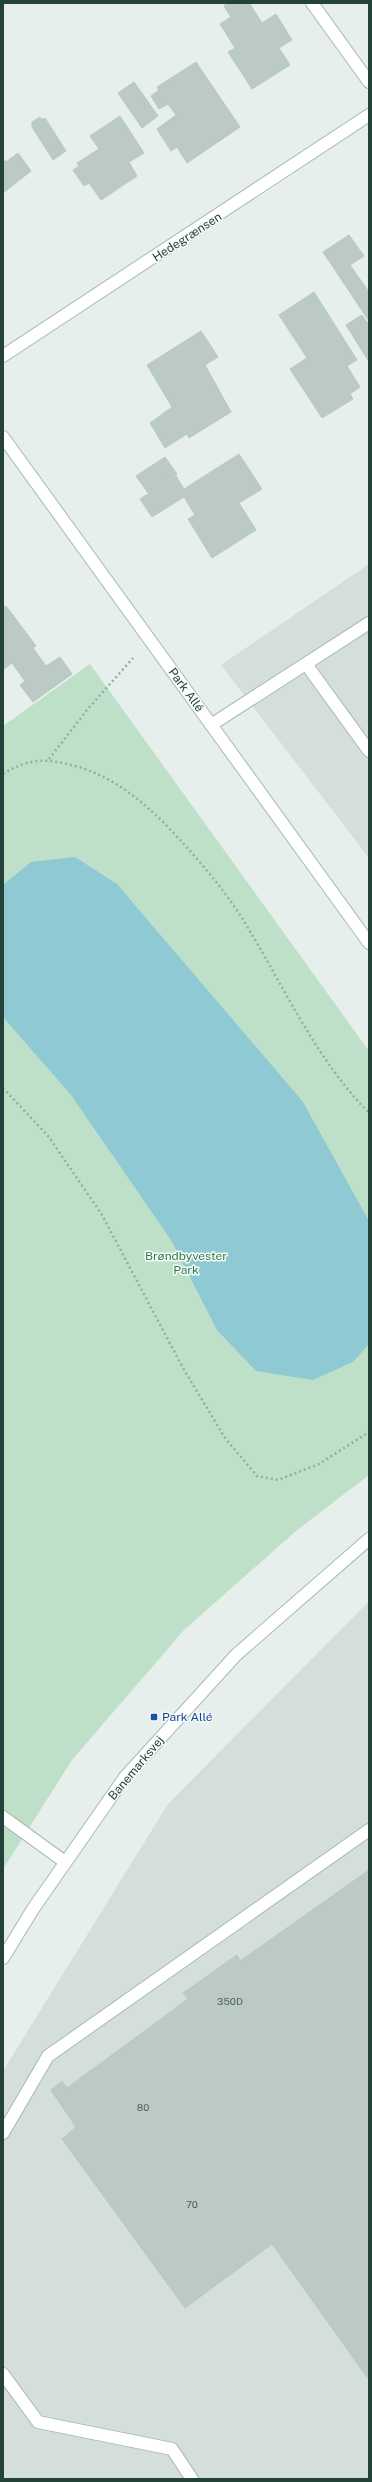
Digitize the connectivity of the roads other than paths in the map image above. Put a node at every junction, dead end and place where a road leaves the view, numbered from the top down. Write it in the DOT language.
graph roads {
  1 [pos="312,3"];
  2 [pos="369,82"];
  3 [pos="369,115"];
  4 [pos="3,356"];
  5 [pos="3,437"];
  6 [pos="369,623"];
  7 [pos="306,664"];
  8 [pos="211,725"];
  9 [pos="369,751"];
  10 [pos="369,943"];
  11 [pos="369,1539"];
  12 [pos="3,1817"];
  13 [pos="369,1830"];
  14 [pos="66,1862"];
  15 [pos="3,1958"];
  16 [pos="3,2133"];
  17 [pos="3,2374"];
  18 [pos="192,2479"];
  1 -- 2 [label="street"];
  3 -- 4 [label="street, Hedegrænsen"];
  5 -- 8 [label="street, Park Allé"];
  6 -- 7 [label="street"];
  7 -- 8 [label="street"];
  7 -- 9 [label="street"];
  8 -- 10 [label="street, Park Allé"];
  11 -- 14 [label="street, Banemarksvej"];
  12 -- 14 [label="street"];
  13 -- 16 [label="street"];
  14 -- 15 [label="street, Banemarksvej"];
  17 -- 18 [label="street"];
}
